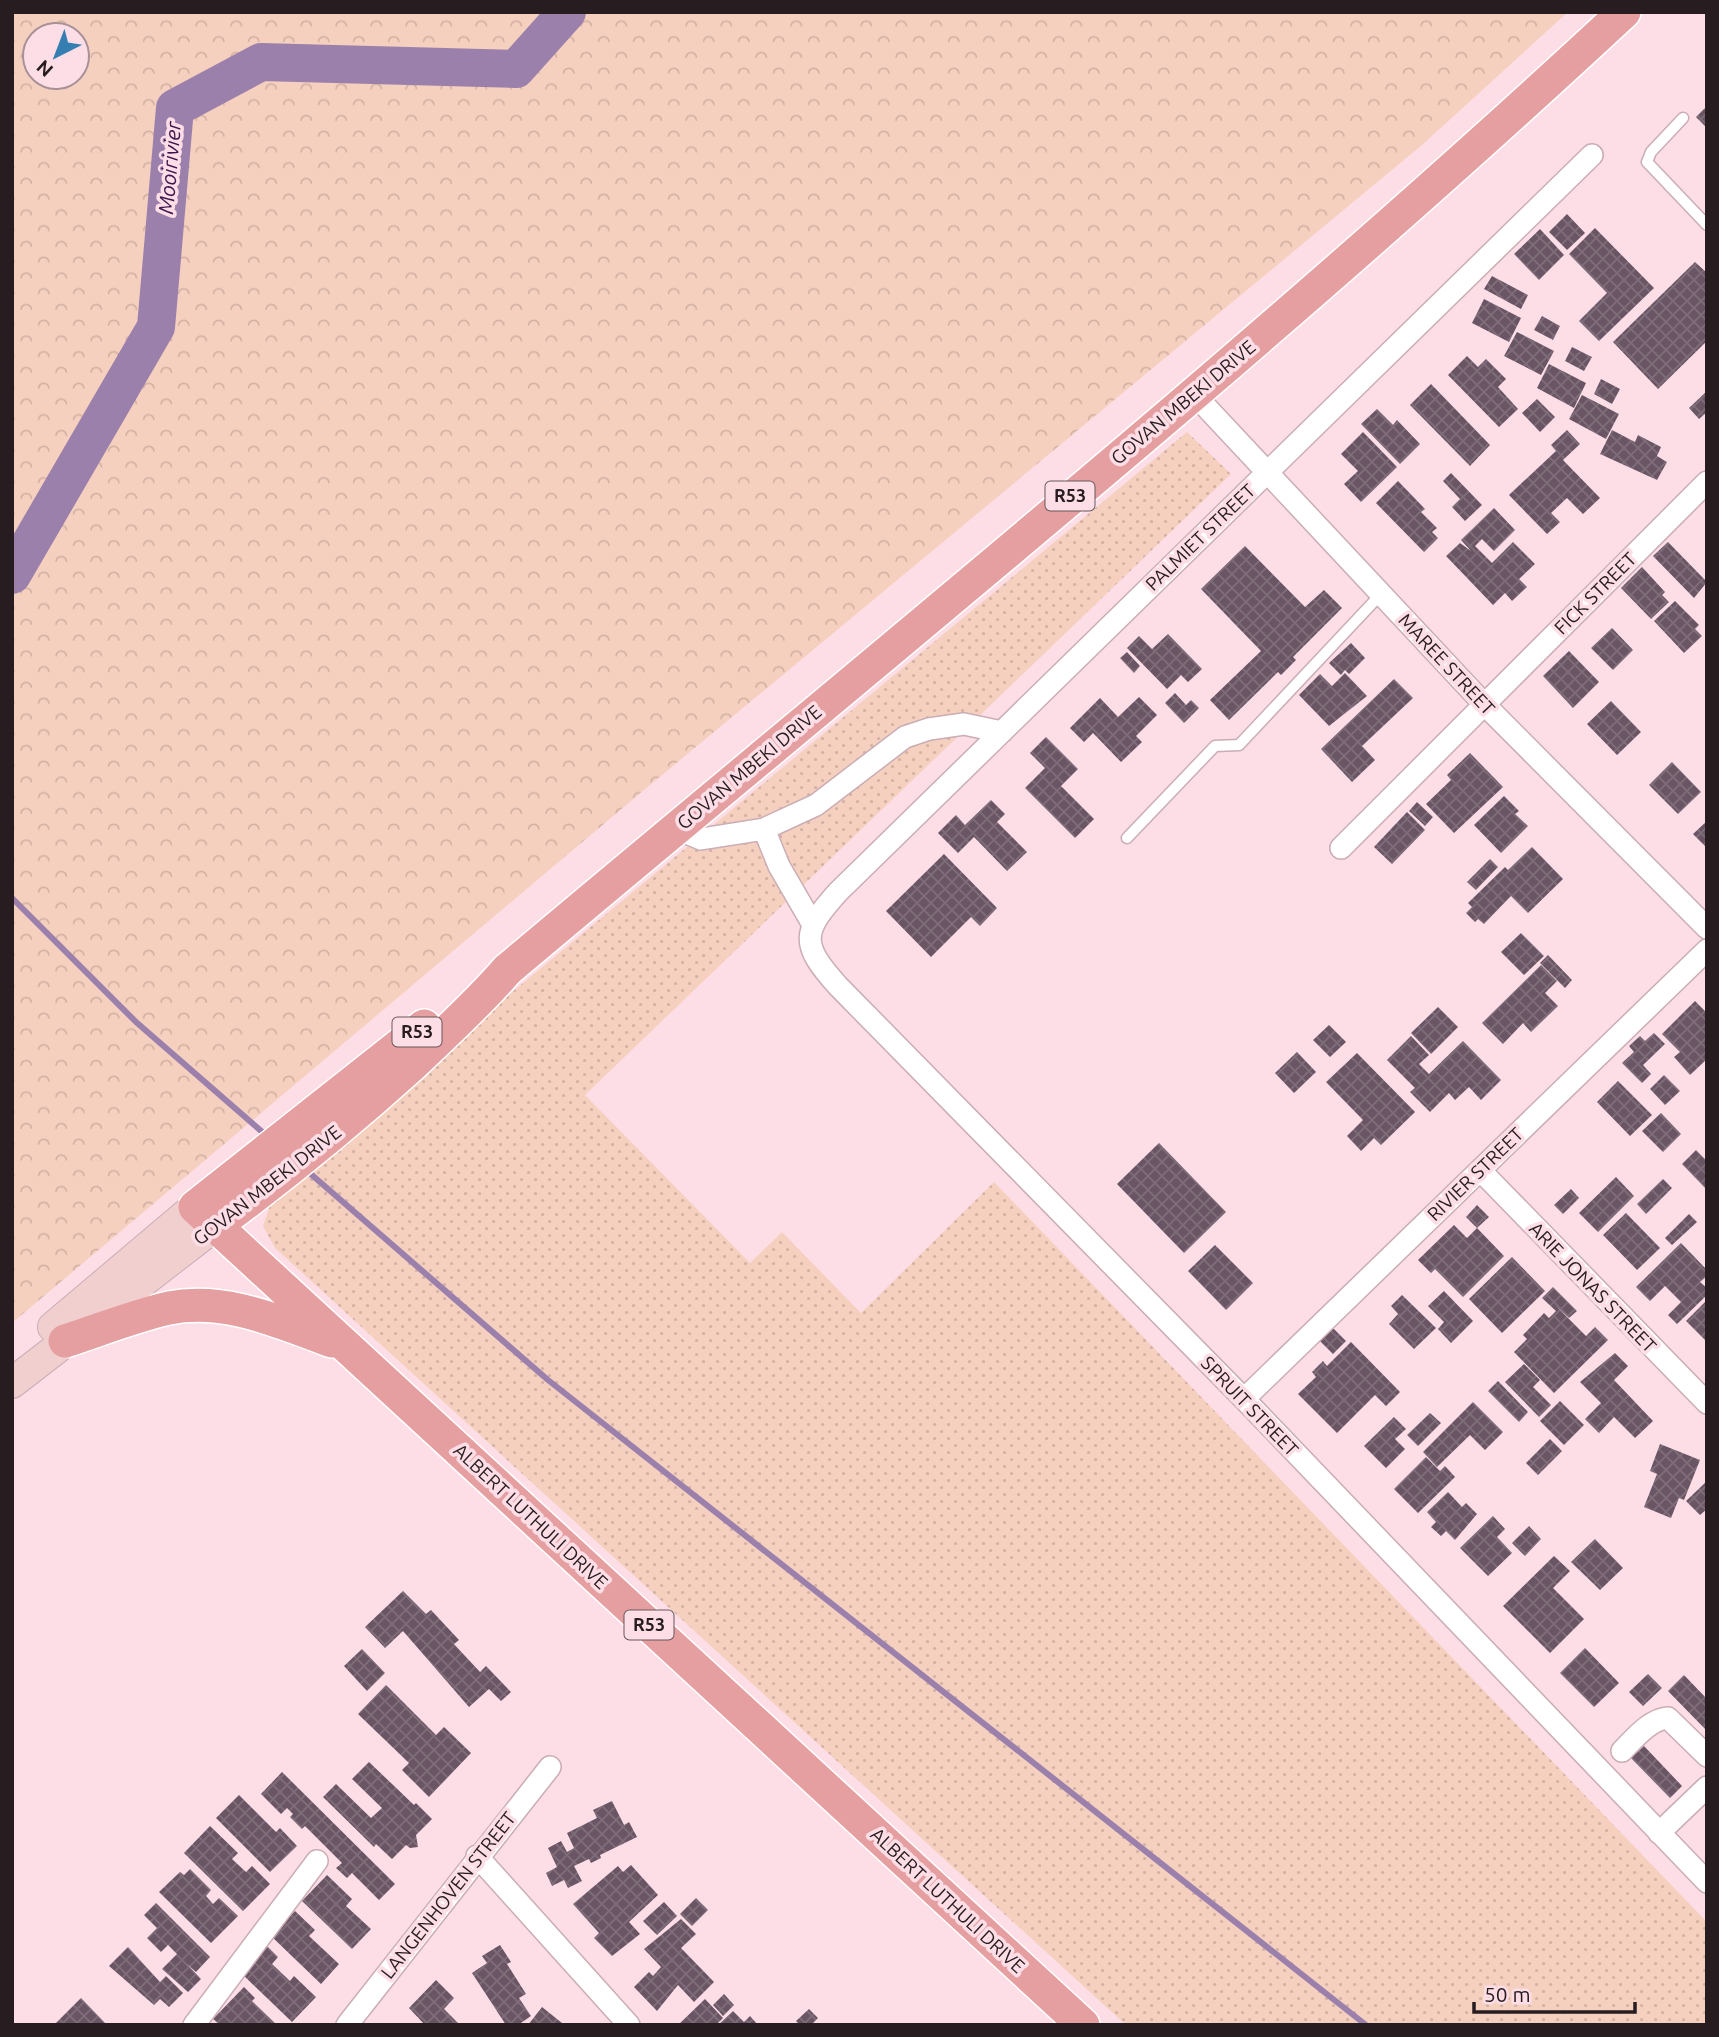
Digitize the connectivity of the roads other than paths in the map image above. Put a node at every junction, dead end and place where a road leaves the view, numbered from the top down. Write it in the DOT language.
graph roads {
  1 [pos="1624,12"];
  2 [pos="1683,118"];
  3 [pos="1592,155"];
  4 [pos="1707,225"];
  5 [pos="1193,393"];
  6 [pos="1266,473"];
  7 [pos="1707,482"];
  8 [pos="1381,594"];
  9 [pos="1484,704"];
  10 [pos="1002,732"];
  11 [pos="676,828"];
  12 [pos="764,829"];
  13 [pos="1127,838"];
  14 [pos="1341,848"];
  15 [pos="812,923"];
  16 [pos="1707,928"];
  17 [pos="1707,950"];
  18 [pos="1480,1170"];
  19 [pos="205,1217"];
  20 [pos="65,1341"];
  21 [pos="347,1346"];
  22 [pos="12,1360"];
  23 [pos="12,1383"];
  24 [pos="1244,1399"];
  25 [pos="1707,1403"];
  26 [pos="1622,1751"];
  27 [pos="1707,1756"];
  28 [pos="550,1767"];
  29 [pos="1707,1787"];
  30 [pos="1659,1833"];
  31 [pos="477,1856"];
  32 [pos="317,1861"];
  33 [pos="1707,1882"];
  34 [pos="194,2025"];
  35 [pos="347,2025"];
  36 [pos="629,2025"];
  37 [pos="1083,2025"];
  1 -- 5 [label="main road, GOVAN MBEKI DRIVE / R53"];
  2 -- 4 [label="lane"];
  3 -- 6 [label="street, PALMIET STREET"];
  5 -- 6 [label="street, MAREE STREET"];
  5 -- 11 [label="main road, GOVAN MBEKI DRIVE / R53"];
  6 -- 8 [label="street, MAREE STREET"];
  6 -- 10 [label="street, PALMIET STREET"];
  7 -- 9 [label="street, FICK STREET"];
  8 -- 9 [label="street, MAREE STREET"];
  8 -- 13 [label="lane"];
  9 -- 14 [label="street, FICK STREET"];
  9 -- 16 [label="street, MAREE STREET"];
  10 -- 12 [label="street"];
  10 -- 15 [label="street, PALMIET STREET"];
  11 -- 12 [label="street"];
  11 -- 19 [label="main road, GOVAN MBEKI DRIVE / R53"];
  12 -- 15 [label="street"];
  15 -- 24 [label="street, SPRUIT STREET"];
  17 -- 18 [label="street, RIVIER STREET"];
  18 -- 24 [label="street, RIVIER STREET"];
  18 -- 25 [label="street, ARIE JONAS STREET"];
  19 -- 20 [label="street, GOVAN MBEKI DRIVE"];
  19 -- 21 [label="main road, ALBERT LUTHULI DRIVE / R53"];
  19 -- 22 [label="street, GOVAN MBEKI DRIVE"];
  20 -- 21 [label="main road"];
  20 -- 23 [label="street, GOVAN MBEKI DRIVE"];
  21 -- 37 [label="main road, ALBERT LUTHULI DRIVE / R53"];
  24 -- 30 [label="street, SPRUIT STREET"];
  26 -- 27 [label="street"];
  28 -- 31 [label="street, LANGENHOVEN STREET"];
  29 -- 30 [label="street"];
  30 -- 33 [label="street, SPRUIT STREET"];
  31 -- 35 [label="street, LANGENHOVEN STREET"];
  31 -- 36 [label="street"];
  32 -- 34 [label="street"];
}
